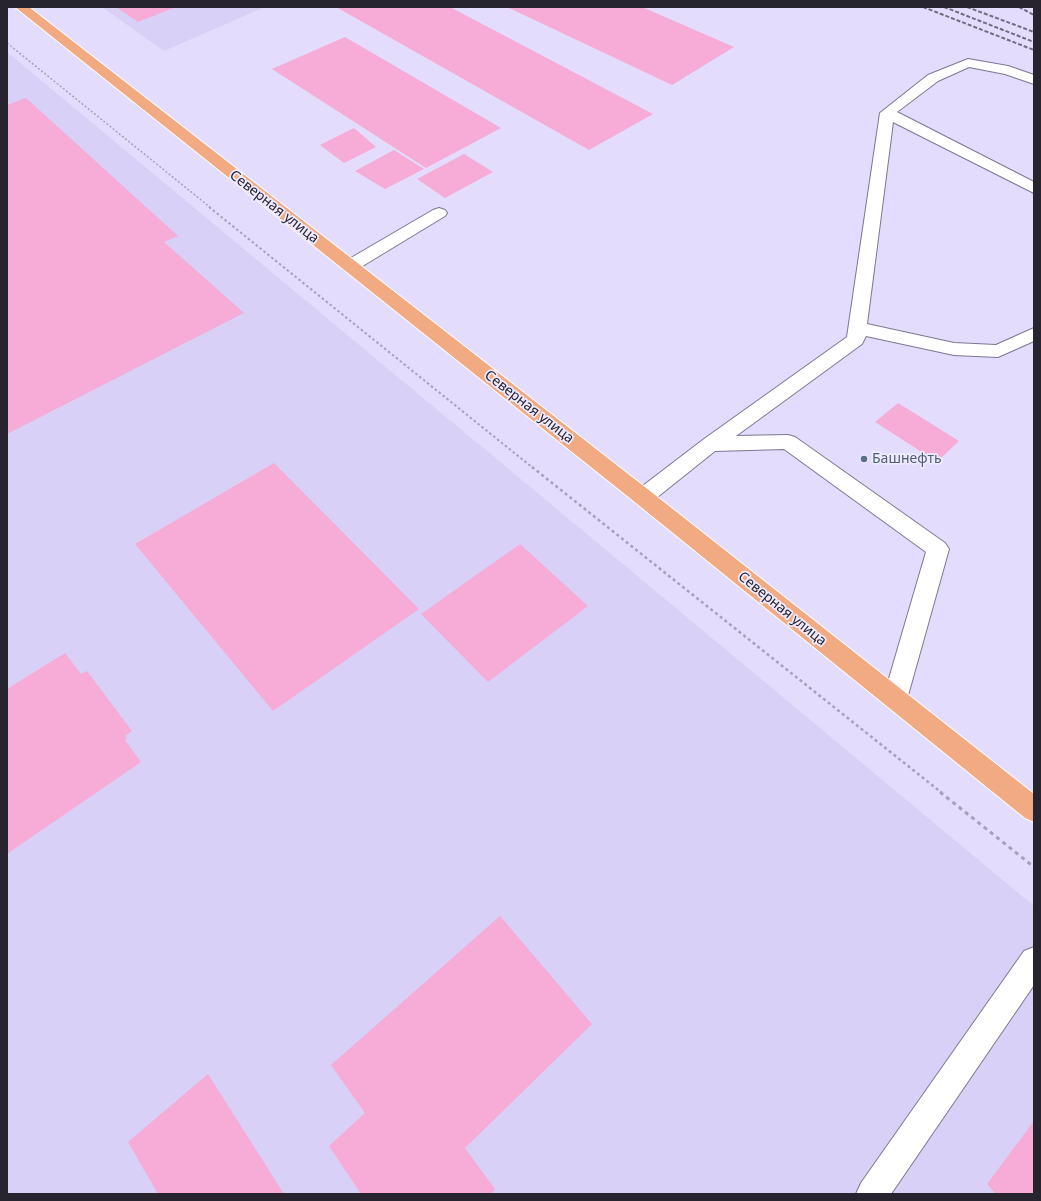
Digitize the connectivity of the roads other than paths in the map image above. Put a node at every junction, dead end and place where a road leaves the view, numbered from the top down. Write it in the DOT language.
graph roads {
  1 [pos="22,7"];
  2 [pos="1034,80"];
  3 [pos="887,113"];
  4 [pos="1034,188"];
  5 [pos="439,213"];
  6 [pos="350,266"];
  7 [pos="858,328"];
  8 [pos="1034,334"];
  9 [pos="710,444"];
  10 [pos="643,497"];
  11 [pos="894,699"];
  12 [pos="1034,810"];
  13 [pos="1034,961"];
  14 [pos="872,1194"];
  1 -- 6 [label="main road, Северная улица"];
  2 -- 3 [label="street"];
  3 -- 4 [label="street"];
  3 -- 7 [label="street"];
  5 -- 6 [label="street"];
  6 -- 10 [label="main road, Северная улица"];
  7 -- 8 [label="street"];
  7 -- 9 [label="street"];
  9 -- 10 [label="street"];
  9 -- 11 [label="street"];
  10 -- 11 [label="main road, Северная улица"];
  11 -- 12 [label="main road, Северная улица"];
  13 -- 14 [label="street"];
}
